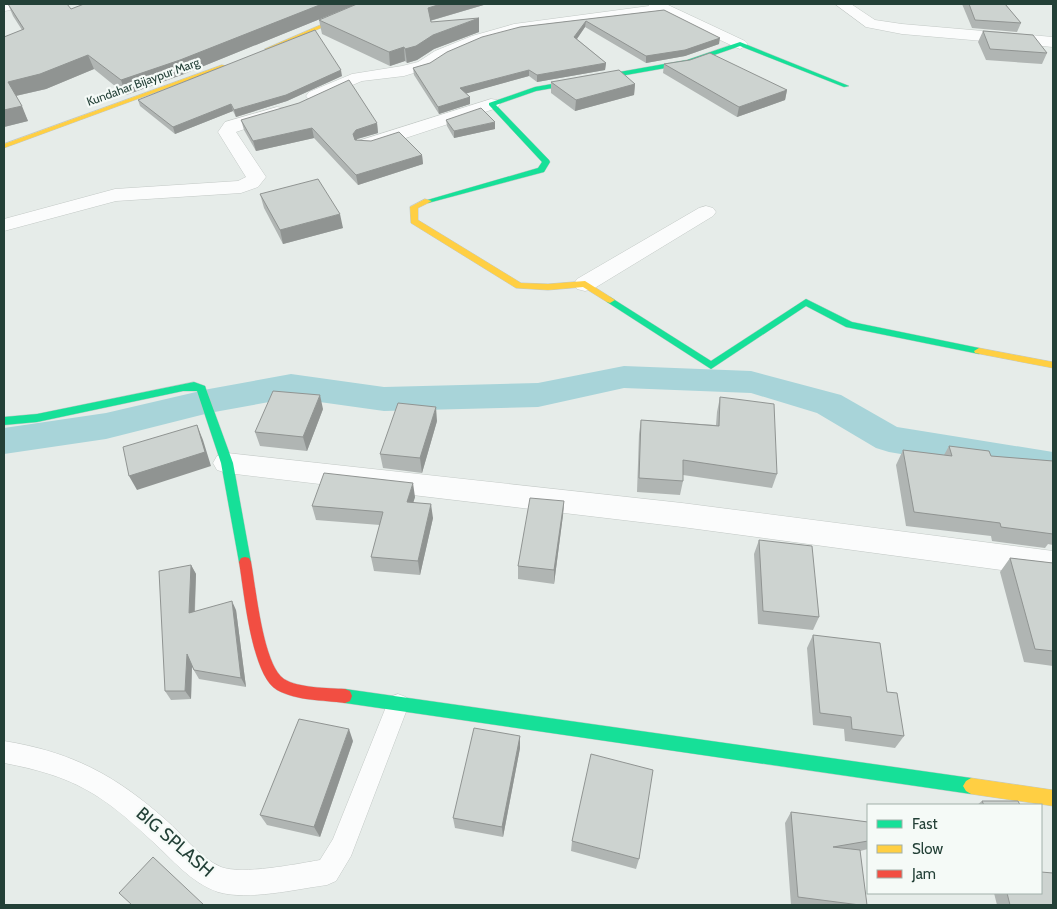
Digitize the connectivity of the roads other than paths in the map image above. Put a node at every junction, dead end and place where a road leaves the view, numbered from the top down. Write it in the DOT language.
graph roads {
  1 [pos="34,4"];
  2 [pos="372,4"];
  3 [pos="842,4"];
  4 [pos="659,6"];
  5 [pos="4,8"];
  6 [pos="1053,42"];
  7 [pos="740,44"];
  8 [pos="255,54"];
  9 [pos="238,61"];
  10 [pos="846,86"];
  11 [pos="491,104"];
  12 [pos="365,145"];
  13 [pos="4,146"];
  14 [pos="706,212"];
  15 [pos="4,225"];
  16 [pos="584,284"];
  17 [pos="1053,365"];
  18 [pos="4,421"];
  19 [pos="227,463"];
  20 [pos="1053,564"];
  21 [pos="398,704"];
  22 [pos="4,752"];
  23 [pos="1053,798"];
  1 -- 5 [label="lane"];
  2 -- 8 [label="street"];
  3 -- 6 [label="street"];
  4 -- 7 [label="street"];
  4 -- 15 [label="street"];
  7 -- 10 [label="street"];
  7 -- 11 [label="street"];
  9 -- 13 [label="street, Kundahar Bijaypur Marg"];
  11 -- 12 [label="street"];
  11 -- 16 [label="street"];
  14 -- 16 [label="street"];
  16 -- 17 [label="street"];
  18 -- 19 [label="street"];
  19 -- 20 [label="street"];
  19 -- 21 [label="street"];
  21 -- 22 [label="lane, BIG SPLASH"];
  21 -- 23 [label="street"];
}
